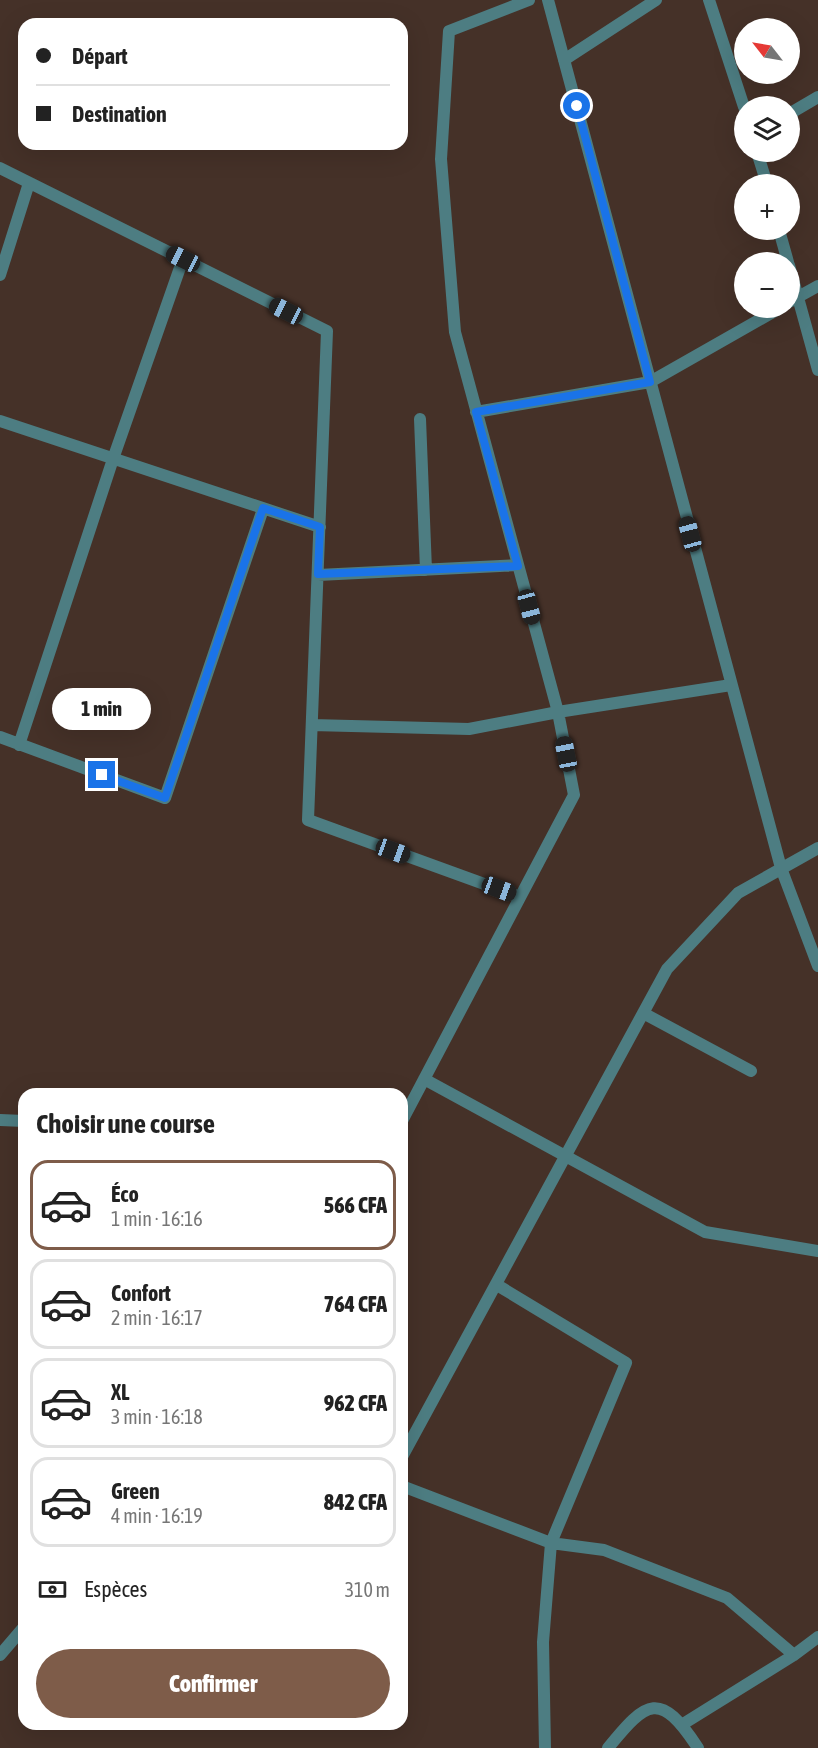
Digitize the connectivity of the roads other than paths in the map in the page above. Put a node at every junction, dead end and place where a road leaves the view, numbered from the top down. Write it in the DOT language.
graph roads {
  1 [pos="529,0"];
  2 [pos="548,0"];
  3 [pos="656,0"];
  4 [pos="710,0"];
  5 [pos="564,60"];
  6 [pos="741,96"];
  7 [pos="818,97"];
  8 [pos="800,108"];
  9 [pos="0,168"];
  10 [pos="29,183"];
  11 [pos="183,259"];
  12 [pos="0,275"];
  13 [pos="818,286"];
  14 [pos="800,296"];
  15 [pos="762,318"];
  16 [pos="799,318"];
  17 [pos="818,370"];
  18 [pos="650,382"];
  19 [pos="476,412"];
  20 [pos="420,419"];
  21 [pos="0,421"];
  22 [pos="113,459"];
  23 [pos="263,508"];
  24 [pos="320,527"];
  25 [pos="518,566"];
  26 [pos="426,570"];
  27 [pos="318,574"];
  28 [pos="731,685"];
  29 [pos="558,712"];
  30 [pos="312,725"];
  31 [pos="0,737"];
  32 [pos="19,745"];
  33 [pos="818,848"];
  34 [pos="781,868"];
  35 [pos="520,897"];
  36 [pos="818,966"];
  37 [pos="643,1013"];
  38 [pos="751,1071"];
  39 [pos="424,1079"];
  40 [pos="408,1110"];
  41 [pos="0,1120"];
  42 [pos="18,1121"];
  43 [pos="566,1156"];
  44 [pos="818,1251"];
  45 [pos="496,1285"];
  46 [pos="408,1446"];
  47 [pos="408,1488"];
  48 [pos="551,1543"];
  49 [pos="18,1634"];
  50 [pos="818,1638"];
  51 [pos="794,1654"];
  52 [pos="0,1655"];
  53 [pos="683,1724"];
  54 [pos="545,1748"];
  55 [pos="608,1748"];
  56 [pos="698,1748"];
  1 -- 19 [label="street"];
  2 -- 5 [label="street"];
  3 -- 5 [label="street"];
  4 -- 6 [label="street"];
  5 -- 18 [label="street"];
  7 -- 8 [label="street"];
  9 -- 10 [label="street"];
  10 -- 11 [label="street"];
  10 -- 12 [label="street"];
  11 -- 22 [label="street"];
  11 -- 24 [label="street"];
  13 -- 14 [label="street"];
  15 -- 18 [label="street"];
  16 -- 17 [label="street"];
  18 -- 19 [label="street"];
  18 -- 28 [label="street"];
  19 -- 25 [label="street"];
  20 -- 26 [label="street"];
  21 -- 22 [label="street"];
  22 -- 23 [label="street"];
  22 -- 32 [label="street"];
  23 -- 24 [label="street"];
  23 -- 32 [label="street"];
  24 -- 27 [label="street"];
  25 -- 26 [label="street"];
  25 -- 29 [label="street"];
  26 -- 27 [label="street"];
  27 -- 30 [label="street"];
  28 -- 29 [label="street"];
  28 -- 34 [label="street"];
  29 -- 30 [label="street"];
  29 -- 35 [label="street"];
  30 -- 35 [label="street"];
  31 -- 32 [label="street"];
  33 -- 34 [label="street"];
  34 -- 36 [label="street"];
  34 -- 37 [label="street"];
  35 -- 39 [label="street"];
  37 -- 38 [label="street"];
  37 -- 43 [label="street"];
  39 -- 40 [label="street"];
  39 -- 43 [label="street"];
  41 -- 42 [label="street"];
  43 -- 44 [label="street"];
  43 -- 45 [label="street"];
  45 -- 46 [label="street"];
  45 -- 48 [label="street"];
  47 -- 48 [label="street"];
  48 -- 51 [label="street"];
  48 -- 54 [label="street"];
  49 -- 52 [label="street"];
  50 -- 51 [label="street"];
  51 -- 53 [label="street"];
  53 -- 55 [label="street"];
  53 -- 56 [label="street"];
}
